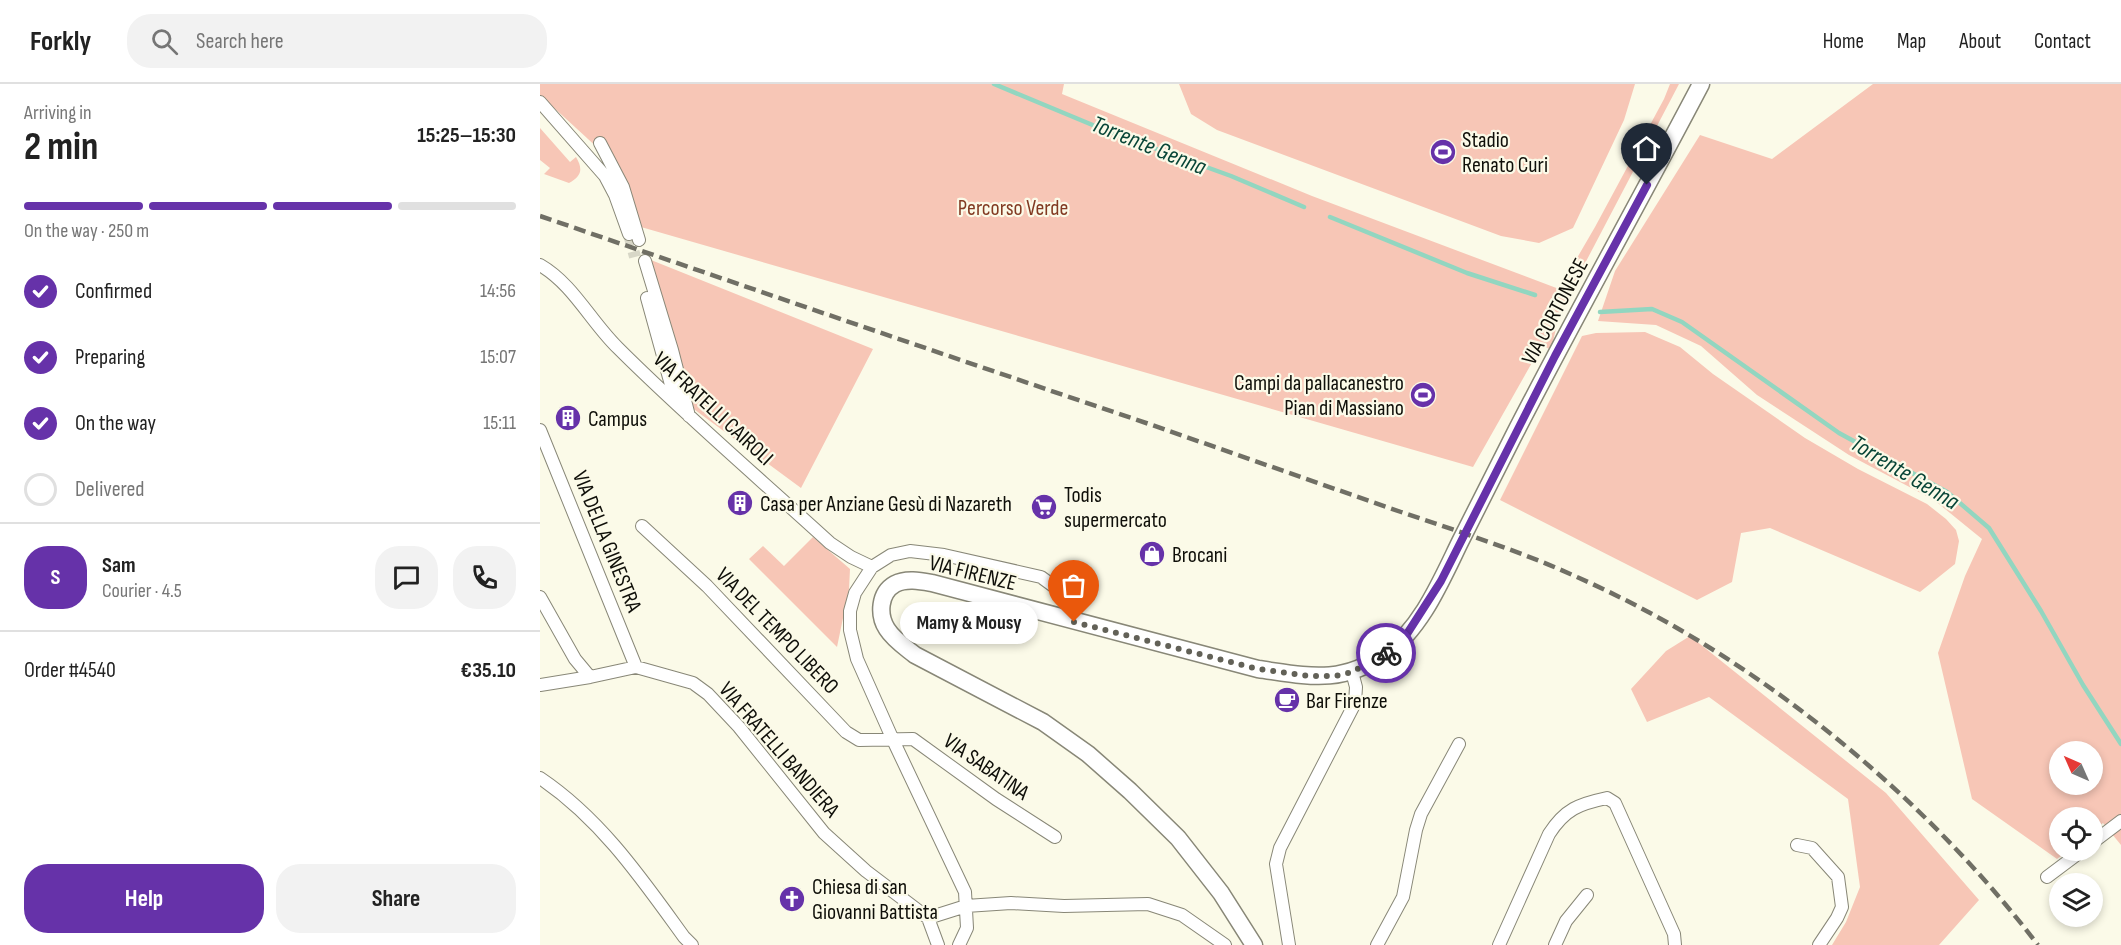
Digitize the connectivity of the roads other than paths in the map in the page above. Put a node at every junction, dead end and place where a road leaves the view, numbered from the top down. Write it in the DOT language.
graph roads {
  1 [pos="1701,84"];
  2 [pos="540,102"];
  3 [pos="600,143"];
  4 [pos="541,265"];
  5 [pos="676,404"];
  6 [pos="689,416"];
  7 [pos="540,430"];
  8 [pos="642,526"];
  9 [pos="1451,561"];
  10 [pos="872,567"];
  11 [pos="540,597"];
  12 [pos="1074,622"];
  13 [pos="636,667"];
  14 [pos="1352,672"];
  15 [pos="590,677"];
  16 [pos="540,685"];
  17 [pos="892,740"];
  18 [pos="1459,744"];
  19 [pos="540,778"];
  20 [pos="2121,821"];
  21 [pos="2103,835"];
  22 [pos="1055,837"];
  23 [pos="1797,845"];
  24 [pos="2068,861"];
  25 [pos="2047,877"];
  26 [pos="1587,895"];
  27 [pos="966,906"];
  28 [pos="928,918"];
  29 [pos="693,945"];
  30 [pos="938,945"];
  31 [pos="960,945"];
  32 [pos="1226,945"];
  33 [pos="1254,945"];
  34 [pos="1289,945"];
  35 [pos="1377,945"];
  36 [pos="1499,945"];
  37 [pos="1555,945"];
  38 [pos="1675,945"];
  39 [pos="1819,945"];
  1 -- 9 [label="main road, VIA CORTONESE"];
  2 -- 3 [label="street"];
  4 -- 5 [label="street, VIA FRATELLI CAIROLI"];
  5 -- 6 [label="street, VIA FRATELLI CAIROLI"];
  5 -- 6 [label="street"];
  6 -- 10 [label="street, VIA FRATELLI CAIROLI"];
  7 -- 13 [label="street, VIA DELLA GINESTRA"];
  8 -- 17 [label="street, VIA DEL TEMPO LIBERO"];
  9 -- 14 [label="main road, VIA FIRENZE"];
  10 -- 12 [label="street, VIA DEL TEMPO LIBERO"];
  10 -- 17 [label="street, VIA DEL TEMPO LIBERO"];
  11 -- 15 [label="street"];
  12 -- 14 [label="main road, VIA FIRENZE"];
  12 -- 33 [label="main road, VIA FIRENZE"];
  13 -- 15 [label="street, VIA FRATELLI BANDIERA"];
  13 -- 28 [label="street, VIA FRATELLI BANDIERA"];
  14 -- 34 [label="street"];
  15 -- 16 [label="street, VIA FRATELLI BANDIERA"];
  17 -- 22 [label="street, VIA SABATINA"];
  17 -- 27 [label="street, VIA DEL TEMPO LIBERO"];
  18 -- 35 [label="street"];
  19 -- 29 [label="street"];
  20 -- 21 [label="street"];
  23 -- 39 [label="street"];
  24 -- 25 [label="street"];
  26 -- 37 [label="street"];
  27 -- 28 [label="street"];
  27 -- 31 [label="street, VIA DEL TEMPO LIBERO"];
  27 -- 32 [label="street"];
  28 -- 30 [label="street"];
  36 -- 38 [label="street"];
}
